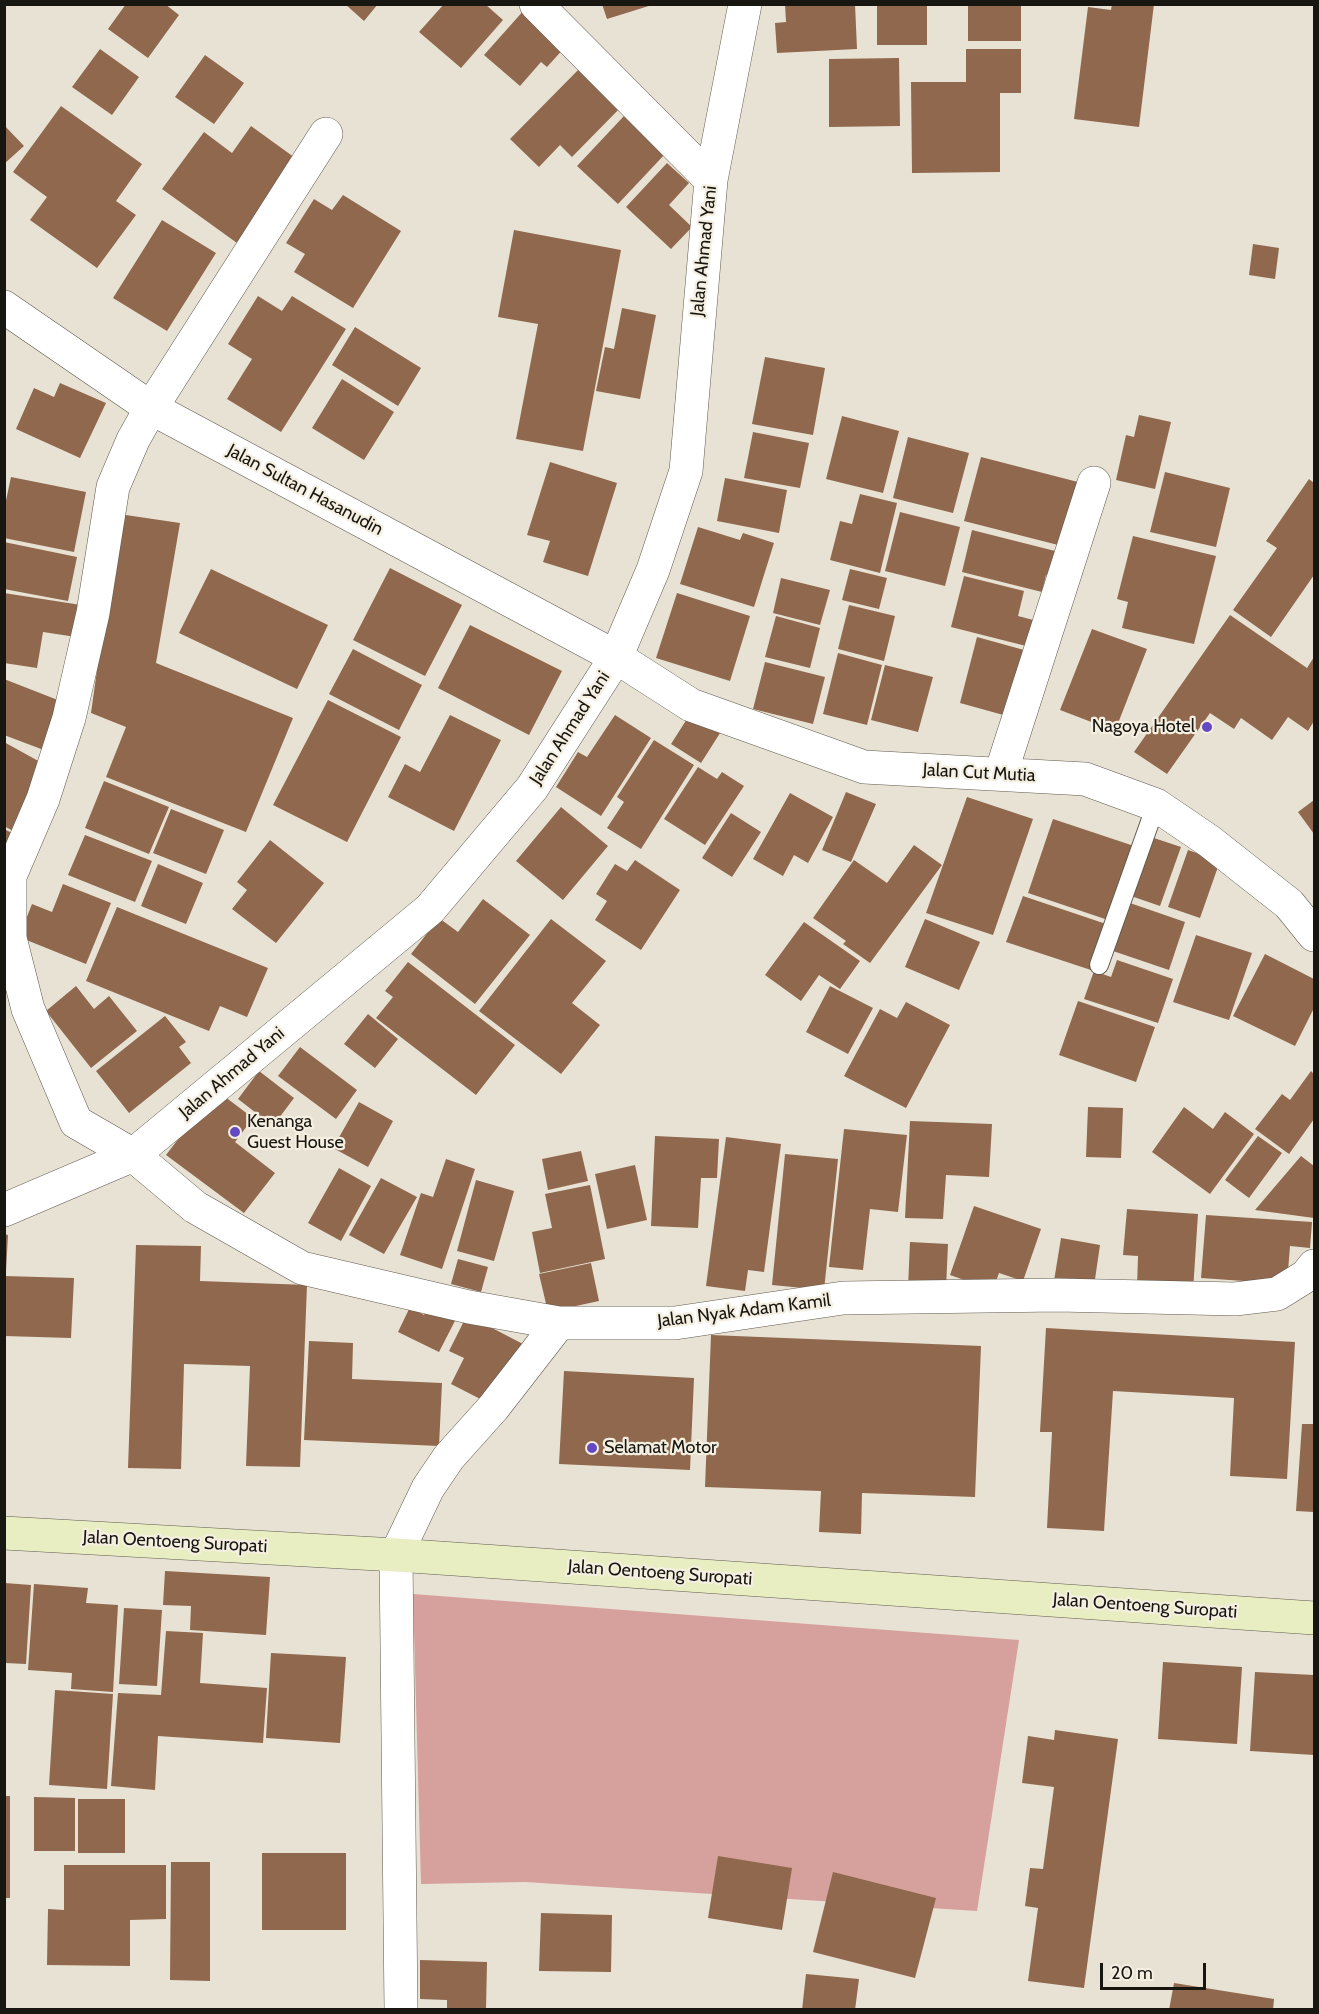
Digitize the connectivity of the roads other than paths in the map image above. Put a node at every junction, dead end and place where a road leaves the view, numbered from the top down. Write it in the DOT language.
graph roads {
  1 [pos="536,4"];
  2 [pos="745,4"];
  3 [pos="326,134"];
  4 [pos="711,180"];
  5 [pos="4,307"];
  6 [pos="151,408"];
  7 [pos="1094,483"];
  8 [pos="616,657"];
  9 [pos="1001,773"];
  10 [pos="1156,805"];
  11 [pos="1314,935"];
  12 [pos="1099,964"];
  13 [pos="133,1155"];
  14 [pos="4,1210"];
  15 [pos="1314,1266"];
  16 [pos="559,1323"];
  17 [pos="4,1533"];
  18 [pos="396,1555"];
  19 [pos="1314,1618"];
  20 [pos="401,2009"];
  21 [pos="386,2010"];
  1 -- 4 [label="street"];
  2 -- 4 [label="street, Jalan Ahmad Yani"];
  3 -- 6 [label="street, Jalan Nyak Adam Kamil"];
  4 -- 8 [label="street, Jalan Ahmad Yani"];
  5 -- 6 [label="street, Jalan Sultan Hasanudin"];
  6 -- 8 [label="street, Jalan Sultan Hasanudin"];
  6 -- 13 [label="street, Jalan Nyak Adam Kamil"];
  7 -- 9 [label="street"];
  8 -- 9 [label="street, Jalan Cut Mutia"];
  8 -- 13 [label="street, Jalan Ahmad Yani"];
  9 -- 10 [label="street, Jalan Cut Mutia"];
  10 -- 11 [label="street, Jalan Cut Mutia"];
  10 -- 12 [label="lane"];
  13 -- 14 [label="street, Jalan Ahmad Yani"];
  13 -- 16 [label="street, Jalan Nyak Adam Kamil"];
  15 -- 16 [label="street, Jalan Nyak Adam Kamil"];
  16 -- 18 [label="street"];
  17 -- 18 [label="main road, Jalan Oentoeng Suropati"];
  18 -- 19 [label="main road, Jalan Oentoeng Suropati"];
  18 -- 20 [label="street"];
  20 -- 21 [label="street"];
}
